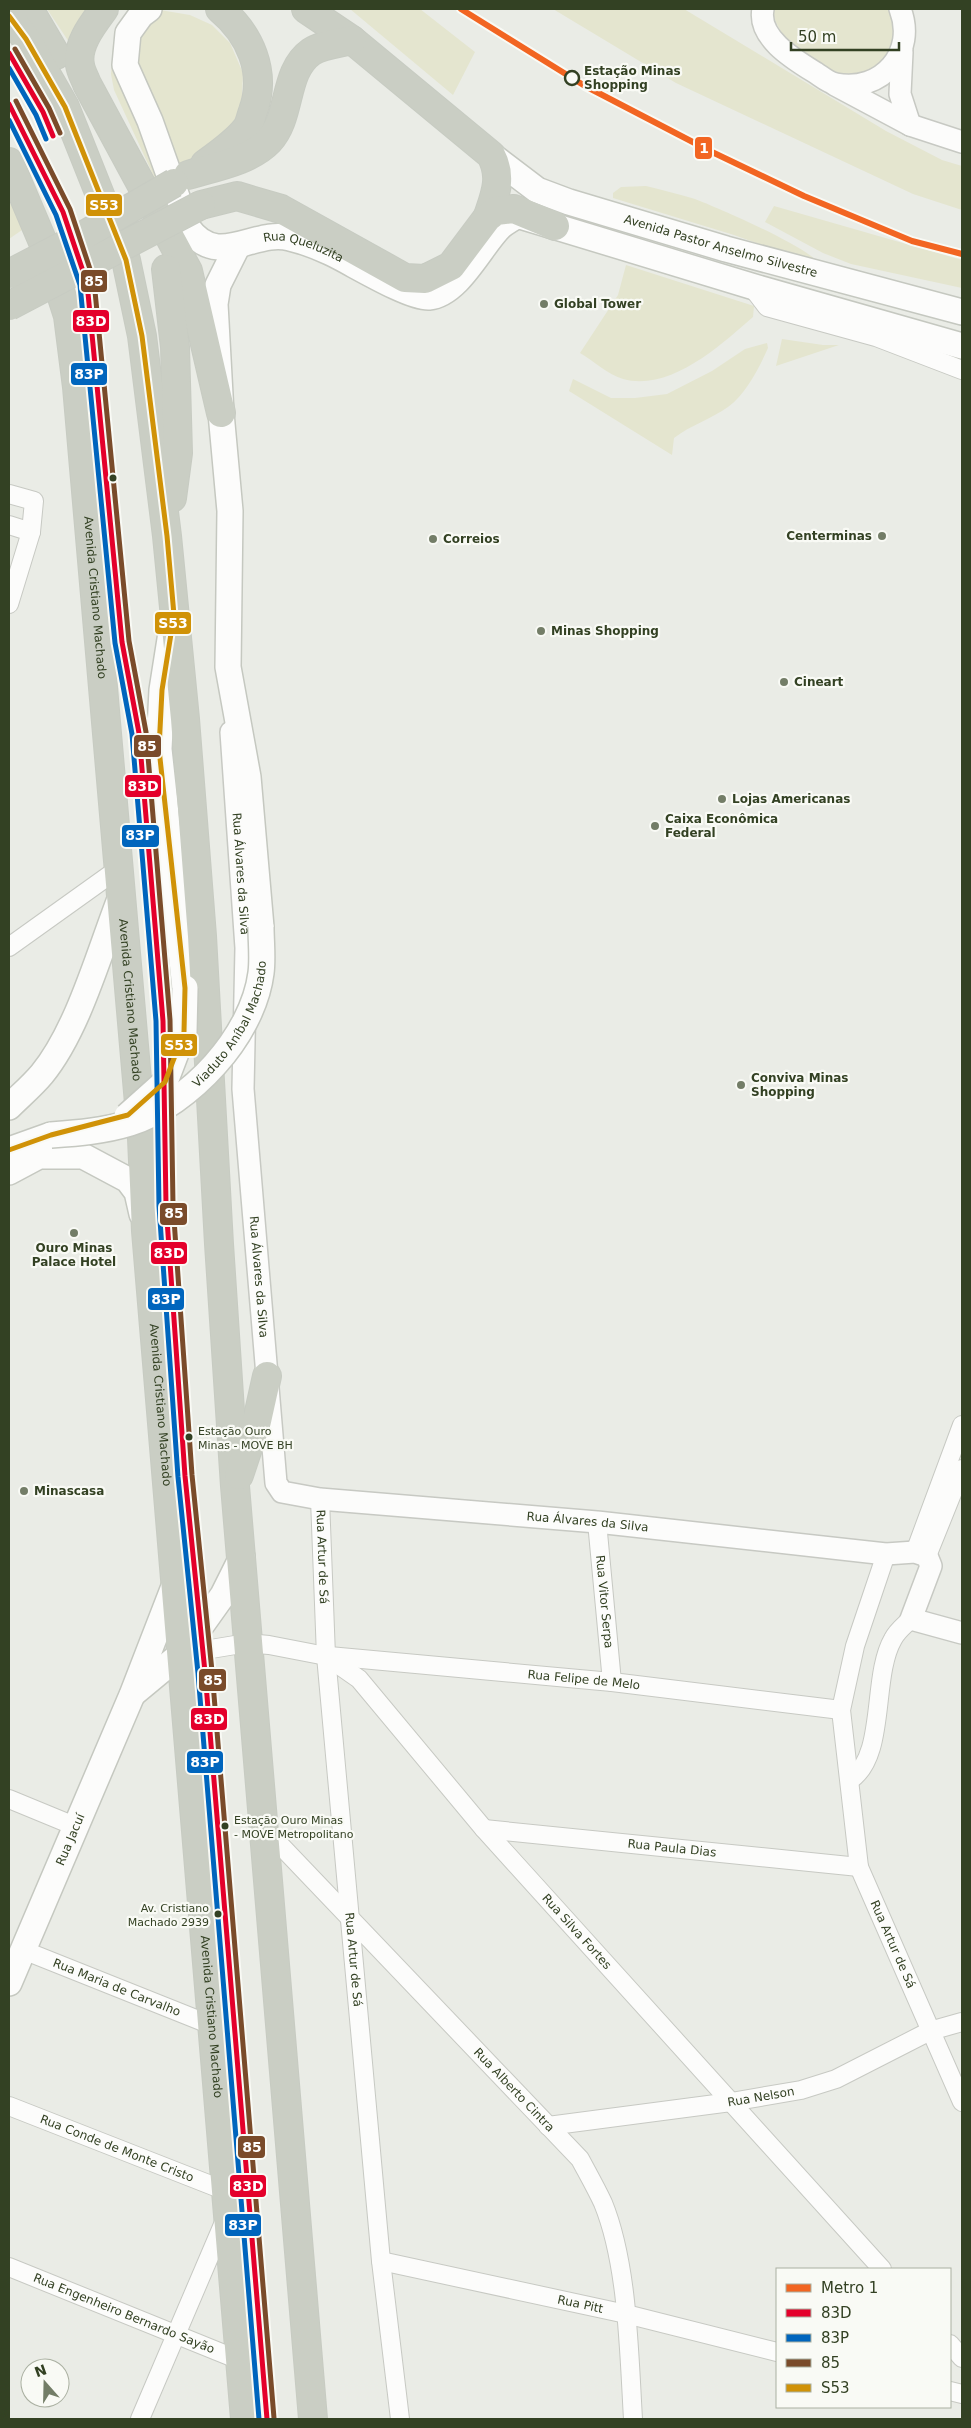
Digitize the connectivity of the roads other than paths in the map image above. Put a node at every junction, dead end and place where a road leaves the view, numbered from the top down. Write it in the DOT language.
graph roads {
  1 [pos="104,9"];
  2 [pos="149,9"];
  3 [pos="220,9"];
  4 [pos="306,9"];
  5 [pos="314,9"];
  6 [pos="900,9"];
  7 [pos="917,9"];
  8 [pos="762,11"];
  9 [pos="24,12"];
  10 [pos="352,40"];
  11 [pos="904,45"];
  12 [pos="834,84"];
  13 [pos="910,125"];
  14 [pos="962,142"];
  15 [pos="491,155"];
  16 [pos="9,162"];
  17 [pos="9,178"];
  18 [pos="181,179"];
  19 [pos="26,200"];
  20 [pos="492,220"];
  21 [pos="555,226"];
  22 [pos="237,247"];
  23 [pos="166,269"];
  24 [pos="9,274"];
  25 [pos="750,286"];
  26 [pos="9,306"];
  27 [pos="962,312"];
  28 [pos="910,331"];
  29 [pos="202,335"];
  30 [pos="962,346"];
  31 [pos="962,365"];
  32 [pos="962,370"];
  33 [pos="221,413"];
  34 [pos="9,494"];
  35 [pos="9,525"];
  36 [pos="30,532"];
  37 [pos="167,536"];
  38 [pos="9,604"];
  39 [pos="174,615"];
  40 [pos="228,667"];
  41 [pos="118,869"];
  42 [pos="120,898"];
  43 [pos="9,947"];
  44 [pos="9,1107"];
  45 [pos="52,1135"];
  46 [pos="9,1150"];
  47 [pos="9,1172"];
  48 [pos="146,1232"];
  49 [pos="266,1376"];
  50 [pos="962,1425"];
  51 [pos="962,1469"];
  52 [pos="235,1486"];
  53 [pos="320,1499"];
  54 [pos="597,1522"];
  55 [pos="886,1554"];
  56 [pos="921,1554"];
  57 [pos="242,1557"];
  58 [pos="175,1584"];
  59 [pos="912,1619"];
  60 [pos="962,1633"];
  61 [pos="247,1643"];
  62 [pos="181,1654"];
  63 [pos="326,1656"];
  64 [pos="612,1682"];
  65 [pos="132,1695"];
  66 [pos="841,1710"];
  67 [pos="850,1780"];
  68 [pos="9,1799"];
  69 [pos="262,1826"];
  70 [pos="76,1827"];
  71 [pos="484,1829"];
  72 [pos="859,1867"];
  73 [pos="350,1919"];
  74 [pos="23,1950"];
  75 [pos="9,1983"];
  76 [pos="962,2022"];
  77 [pos="211,2024"];
  78 [pos="930,2030"];
  79 [pos="731,2102"];
  80 [pos="962,2102"];
  81 [pos="9,2106"];
  82 [pos="548,2126"];
  83 [pos="227,2202"];
  84 [pos="381,2261"];
  85 [pos="9,2267"];
  86 [pos="881,2268"];
  87 [pos="626,2314"];
  88 [pos="177,2334"];
  89 [pos="951,2345"];
  90 [pos="776,2352"];
  91 [pos="962,2358"];
  92 [pos="239,2360"];
  93 [pos="140,2419"];
  94 [pos="245,2419"];
  95 [pos="313,2419"];
  96 [pos="400,2419"];
  97 [pos="633,2419"];
  1 -- 29 [label="highway"];
  2 -- 22 [label="main road, Rua Queluzita"];
  3 -- 18 [label="highway"];
  4 -- 10 [label="highway"];
  5 -- 10 [label="street"];
  6 -- 11 [label="street"];
  7 -- 11 [label="street"];
  8 -- 12 [label="street"];
  9 -- 23 [label="highway"];
  9 -- 37 [label="highway"];
  10 -- 15 [label="highway"];
  10 -- 18 [label="highway"];
  11 -- 12 [label="street"];
  11 -- 13 [label="street"];
  12 -- 13 [label="street"];
  13 -- 14 [label="street"];
  15 -- 20 [label="highway"];
  15 -- 27 [label="main road, Avenida Pastor Anselmo Silvestre"];
  16 -- 19 [label="highway, Avenida Cristiano Machado"];
  17 -- 19 [label="highway"];
  18 -- 24 [label="highway, bridge"];
  19 -- 41 [label="highway, Avenida Cristiano Machado"];
  20 -- 21 [label="highway"];
  20 -- 22 [label="main road, Rua Queluzita"];
  20 -- 26 [label="highway, bridge"];
  21 -- 25 [label="main road"];
  22 -- 33 [label="main road"];
  23 -- 29 [label="highway"];
  23 -- 37 [label="highway"];
  25 -- 28 [label="main road"];
  25 -- 32 [label="street"];
  28 -- 30 [label="main road"];
  28 -- 31 [label="main road"];
  29 -- 33 [label="highway"];
  33 -- 40 [label="main road, Rua Álvares da Silva"];
  34 -- 36 [label="street"];
  35 -- 36 [label="street"];
  36 -- 38 [label="street"];
  37 -- 39 [label="highway"];
  39 -- 45 [label="main road, bridge"];
  39 -- 52 [label="highway"];
  40 -- 45 [label="main road, Viaduto Aníbal Machado, bridge"];
  40 -- 49 [label="street, Rua Álvares da Silva"];
  41 -- 42 [label="highway, Avenida Cristiano Machado"];
  41 -- 43 [label="street"];
  42 -- 44 [label="main road"];
  42 -- 48 [label="highway, Avenida Cristiano Machado"];
  45 -- 46 [label="main road"];
  47 -- 48 [label="main road"];
  48 -- 58 [label="highway, Avenida Cristiano Machado"];
  49 -- 52 [label="highway"];
  49 -- 53 [label="street, Rua Álvares da Silva"];
  50 -- 56 [label="street"];
  51 -- 56 [label="street"];
  52 -- 57 [label="highway"];
  53 -- 54 [label="street, Rua Álvares da Silva"];
  53 -- 63 [label="street, Rua Artur de Sá"];
  54 -- 55 [label="street, Rua Álvares da Silva"];
  54 -- 64 [label="street, Rua Vitor Serpa"];
  55 -- 56 [label="street, Rua Álvares da Silva"];
  55 -- 66 [label="street, Rua Artur de Sá"];
  56 -- 59 [label="street"];
  57 -- 61 [label="highway"];
  57 -- 62 [label="main road, Rua Jacuí"];
  58 -- 62 [label="highway, Avenida Cristiano Machado"];
  58 -- 65 [label="main road, Rua Jacuí"];
  59 -- 60 [label="street"];
  59 -- 67 [label="street"];
  61 -- 62 [label="street"];
  61 -- 63 [label="street, Rua Silva Fortes"];
  61 -- 69 [label="highway"];
  62 -- 65 [label="main road, Rua Jacuí"];
  62 -- 77 [label="highway, Avenida Cristiano Machado"];
  63 -- 64 [label="street, Rua Felipe de Melo"];
  63 -- 71 [label="street, Rua Silva Fortes"];
  63 -- 73 [label="street, Rua Artur de Sá"];
  64 -- 66 [label="street, Rua Felipe de Melo"];
  65 -- 70 [label="main road, Rua Jacuí"];
  66 -- 67 [label="street, Rua Artur de Sá"];
  67 -- 72 [label="street, Rua Artur de Sá"];
  68 -- 70 [label="street"];
  69 -- 73 [label="street, Rua Alberto Cintra"];
  69 -- 95 [label="highway"];
  70 -- 74 [label="main road, Rua Jacuí"];
  71 -- 72 [label="street, Rua Paula Dias"];
  71 -- 79 [label="street, Rua Silva Fortes"];
  72 -- 78 [label="street, Rua Artur de Sá"];
  73 -- 82 [label="street, Rua Alberto Cintra"];
  73 -- 84 [label="street, Rua Artur de Sá"];
  74 -- 75 [label="main road, Rua Jacuí"];
  74 -- 77 [label="street, Rua Maria de Carvalho"];
  76 -- 78 [label="street, Rua Nelson"];
  77 -- 83 [label="highway, Avenida Cristiano Machado"];
  78 -- 79 [label="street, Rua Nelson"];
  78 -- 80 [label="street, Rua Artur de Sá"];
  79 -- 82 [label="street, Rua Nelson"];
  79 -- 86 [label="street, Rua Silva Fortes"];
  81 -- 83 [label="street, Rua Conde de Monte Cristo"];
  82 -- 87 [label="street, Rua Alberto Cintra"];
  83 -- 88 [label="street"];
  83 -- 92 [label="highway, Avenida Cristiano Machado"];
  84 -- 87 [label="street, Rua Pitt"];
  84 -- 96 [label="street, Rua Artur de Sá"];
  85 -- 88 [label="street, Rua Engenheiro Bernardo Sayão"];
  87 -- 90 [label="street, Rua Pitt"];
  87 -- 97 [label="street, Rua Alberto Cintra"];
  88 -- 92 [label="street, Rua Engenheiro Bernardo Sayão"];
  88 -- 93 [label="street"];
  89 -- 91 [label="street"];
  92 -- 94 [label="highway, Avenida Cristiano Machado"];
}
